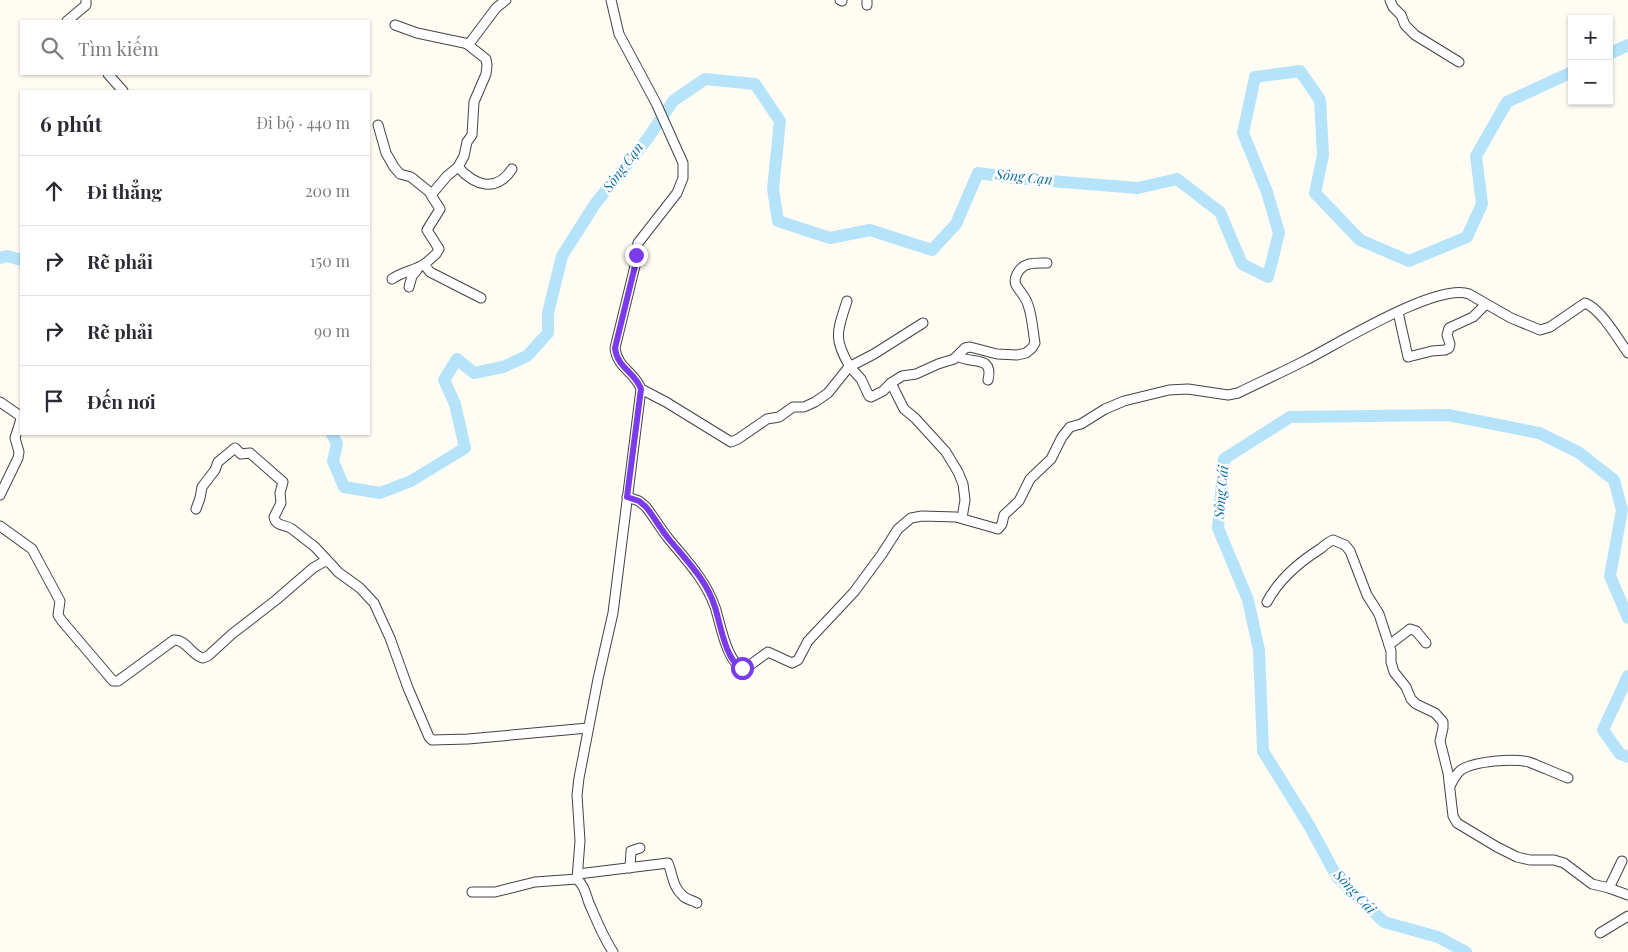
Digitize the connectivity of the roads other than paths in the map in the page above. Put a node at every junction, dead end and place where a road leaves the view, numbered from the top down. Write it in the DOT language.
graph roads {
  1 [pos="86,0"];
  2 [pos="506,0"];
  3 [pos="611,0"];
  4 [pos="1390,0"];
  5 [pos="68,20"];
  6 [pos="395,25"];
  7 [pos="467,44"];
  8 [pos="1459,62"];
  9 [pos="109,75"];
  10 [pos="122,90"];
  11 [pos="378,125"];
  12 [pos="458,167"];
  13 [pos="512,169"];
  14 [pos="432,194"];
  15 [pos="426,263"];
  16 [pos="1046,263"];
  17 [pos="417,270"];
  18 [pos="392,278"];
  19 [pos="409,287"];
  20 [pos="481,298"];
  21 [pos="846,301"];
  22 [pos="1486,304"];
  23 [pos="1398,312"];
  24 [pos="923,322"];
  25 [pos="1628,353"];
  26 [pos="958,356"];
  27 [pos="849,367"];
  28 [pos="988,380"];
  29 [pos="891,384"];
  30 [pos="641,389"];
  31 [pos="0,402"];
  32 [pos="20,417"];
  33 [pos="20,422"];
  34 [pos="0,495"];
  35 [pos="627,497"];
  36 [pos="196,509"];
  37 [pos="962,518"];
  38 [pos="0,526"];
  39 [pos="328,561"];
  40 [pos="1267,602"];
  41 [pos="1426,643"];
  42 [pos="1389,645"];
  43 [pos="588,728"];
  44 [pos="1568,778"];
  45 [pos="1450,786"];
  46 [pos="640,848"];
  47 [pos="1622,861"];
  48 [pos="630,868"];
  49 [pos="577,876"];
  50 [pos="1609,888"];
  51 [pos="472,892"];
  52 [pos="1628,895"];
  53 [pos="697,903"];
  54 [pos="1628,916"];
  55 [pos="1600,933"];
  56 [pos="614,952"];
  1 -- 5 [label="street"];
  2 -- 7 [label="street"];
  3 -- 30 [label="street"];
  4 -- 8 [label="street"];
  6 -- 7 [label="street"];
  7 -- 12 [label="street"];
  9 -- 10 [label="street"];
  11 -- 14 [label="street"];
  12 -- 13 [label="street"];
  12 -- 14 [label="street"];
  14 -- 15 [label="street"];
  15 -- 17 [label="street"];
  15 -- 20 [label="street"];
  16 -- 26 [label="street"];
  17 -- 18 [label="street"];
  17 -- 19 [label="street"];
  21 -- 27 [label="street"];
  22 -- 23 [label="street"];
  22 -- 23 [label="street"];
  22 -- 25 [label="street"];
  23 -- 37 [label="street"];
  24 -- 27 [label="street"];
  26 -- 28 [label="street"];
  26 -- 29 [label="street"];
  27 -- 29 [label="street"];
  27 -- 30 [label="street"];
  29 -- 37 [label="street"];
  30 -- 35 [label="street"];
  31 -- 32 [label="street"];
  33 -- 34 [label="street"];
  35 -- 37 [label="street"];
  35 -- 43 [label="street"];
  36 -- 39 [label="street"];
  38 -- 39 [label="street"];
  39 -- 43 [label="street"];
  40 -- 42 [label="street"];
  41 -- 42 [label="street"];
  42 -- 45 [label="street"];
  43 -- 49 [label="street"];
  44 -- 45 [label="street"];
  45 -- 50 [label="street"];
  46 -- 48 [label="street"];
  47 -- 50 [label="street"];
  48 -- 49 [label="street"];
  48 -- 53 [label="street"];
  49 -- 51 [label="street"];
  49 -- 56 [label="street"];
  50 -- 52 [label="street"];
  54 -- 55 [label="street"];
}
